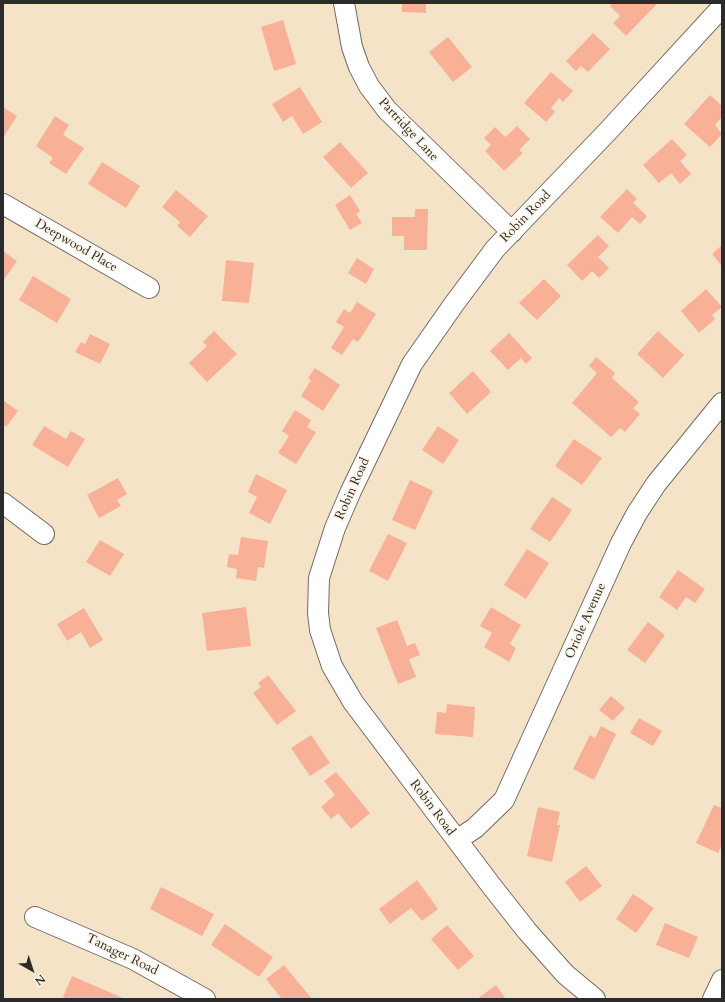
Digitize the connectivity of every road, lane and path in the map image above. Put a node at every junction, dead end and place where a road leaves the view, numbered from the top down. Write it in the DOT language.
graph roads {
  1 [pos="344,3"];
  2 [pos="722,6"];
  3 [pos="3,204"];
  4 [pos="512,232"];
  5 [pos="149,288"];
  6 [pos="722,403"];
  7 [pos="3,503"];
  8 [pos="44,534"];
  9 [pos="457,840"];
  10 [pos="35,917"];
  11 [pos="722,980"];
  12 [pos="205,999"];
  13 [pos="595,999"];
  14 [pos="713,999"];
  1 -- 4 [label="street, Partridge Lane"];
  2 -- 4 [label="street, Robin Road"];
  3 -- 5 [label="street, Deepwood Place"];
  4 -- 9 [label="street, Robin Road"];
  6 -- 9 [label="street, Oriole Avenue"];
  7 -- 8 [label="street"];
  9 -- 13 [label="street, Robin Road"];
  10 -- 12 [label="street, Tanager Road"];
  11 -- 14 [label="street"];
}
